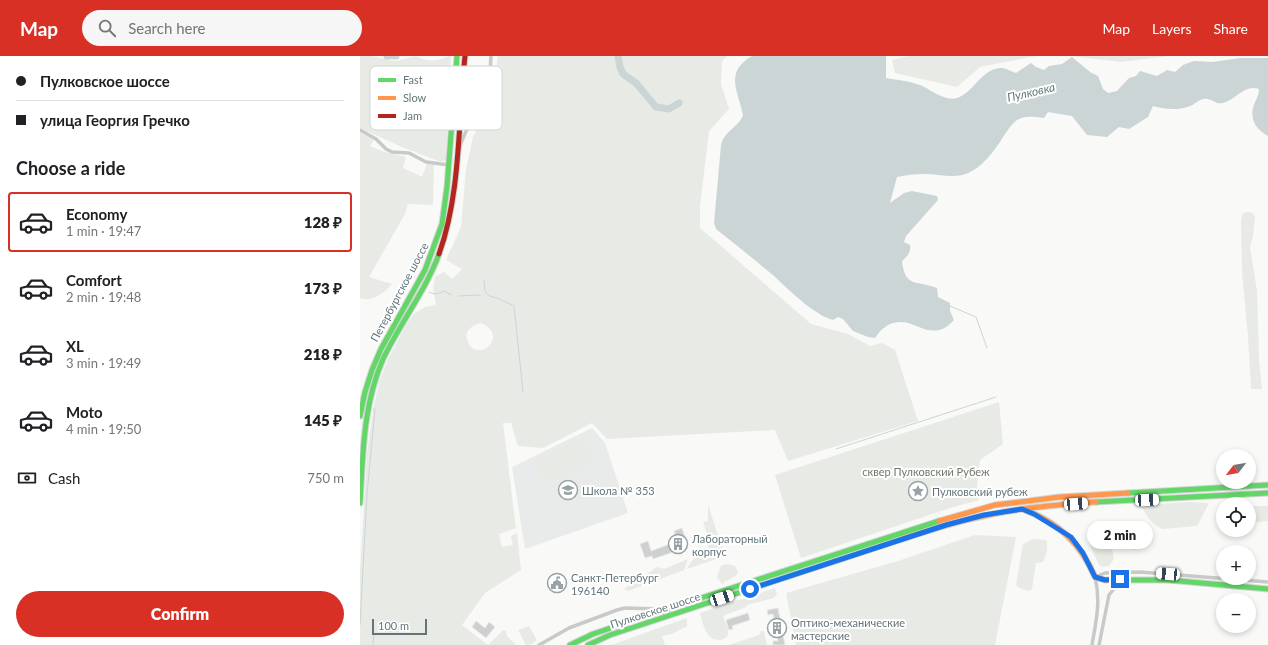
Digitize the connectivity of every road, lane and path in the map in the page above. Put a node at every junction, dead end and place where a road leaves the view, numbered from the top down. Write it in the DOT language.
graph roads {
  1 [pos="457,56"];
  2 [pos="465,56"];
  3 [pos="491,56"];
  4 [pos="456,66"];
  5 [pos="464,66"];
  6 [pos="491,66"];
  7 [pos="360,130"];
  8 [pos="452,130"];
  9 [pos="458,130"];
  10 [pos="465,130"];
  11 [pos="456,158"];
  12 [pos="449,165"];
  13 [pos="447,187"];
  14 [pos="454,188"];
  15 [pos="360,416"];
  16 [pos="1268,485"];
  17 [pos="1268,493"];
  18 [pos="360,503"];
  19 [pos="1022,509"];
  20 [pos="1095,577"];
  21 [pos="1134,579"];
  22 [pos="778,580"];
  23 [pos="1268,582"];
  24 [pos="780,586"];
  25 [pos="1268,589"];
  26 [pos="664,610"];
  27 [pos="539,645"];
  28 [pos="570,645"];
  29 [pos="588,645"];
  30 [pos="1092,645"];
  31 [pos="1098,645"];
  1 -- 4 [label="main road, Петербургское шоссе"];
  2 -- 5 [label="main road, Петербургское шоссе"];
  3 -- 6 [label="street, Петербургское шоссе"];
  7 -- 12 [label="street"];
  8 -- 12 [label="main road, Петербургское шоссе"];
  9 -- 11 [label="main road, Петербургское шоссе"];
  10 -- 11 [label="street, Петербургское шоссе"];
  11 -- 14 [label="main road, Петербургское шоссе"];
  12 -- 13 [label="main road, Петербургское шоссе"];
  13 -- 14 [label="main road"];
  13 -- 15 [label="main road, Петербургское шоссе"];
  14 -- 18 [label="main road, Петербургское шоссе"];
  16 -- 26 [label="main road, Пулковское шоссе"];
  17 -- 19 [label="main road, Пулковское шоссе"];
  19 -- 20 [label="main road"];
  19 -- 22 [label="main road, Пулковское шоссе"];
  20 -- 21 [label="main road"];
  20 -- 23 [label="street"];
  20 -- 30 [label="street"];
  21 -- 25 [label="main road"];
  21 -- 31 [label="street"];
  22 -- 24 [label="street"];
  22 -- 29 [label="main road, Пулковское шоссе"];
  26 -- 27 [label="street, Пулковское шоссе"];
  26 -- 28 [label="main road, Пулковское шоссе"];
}
